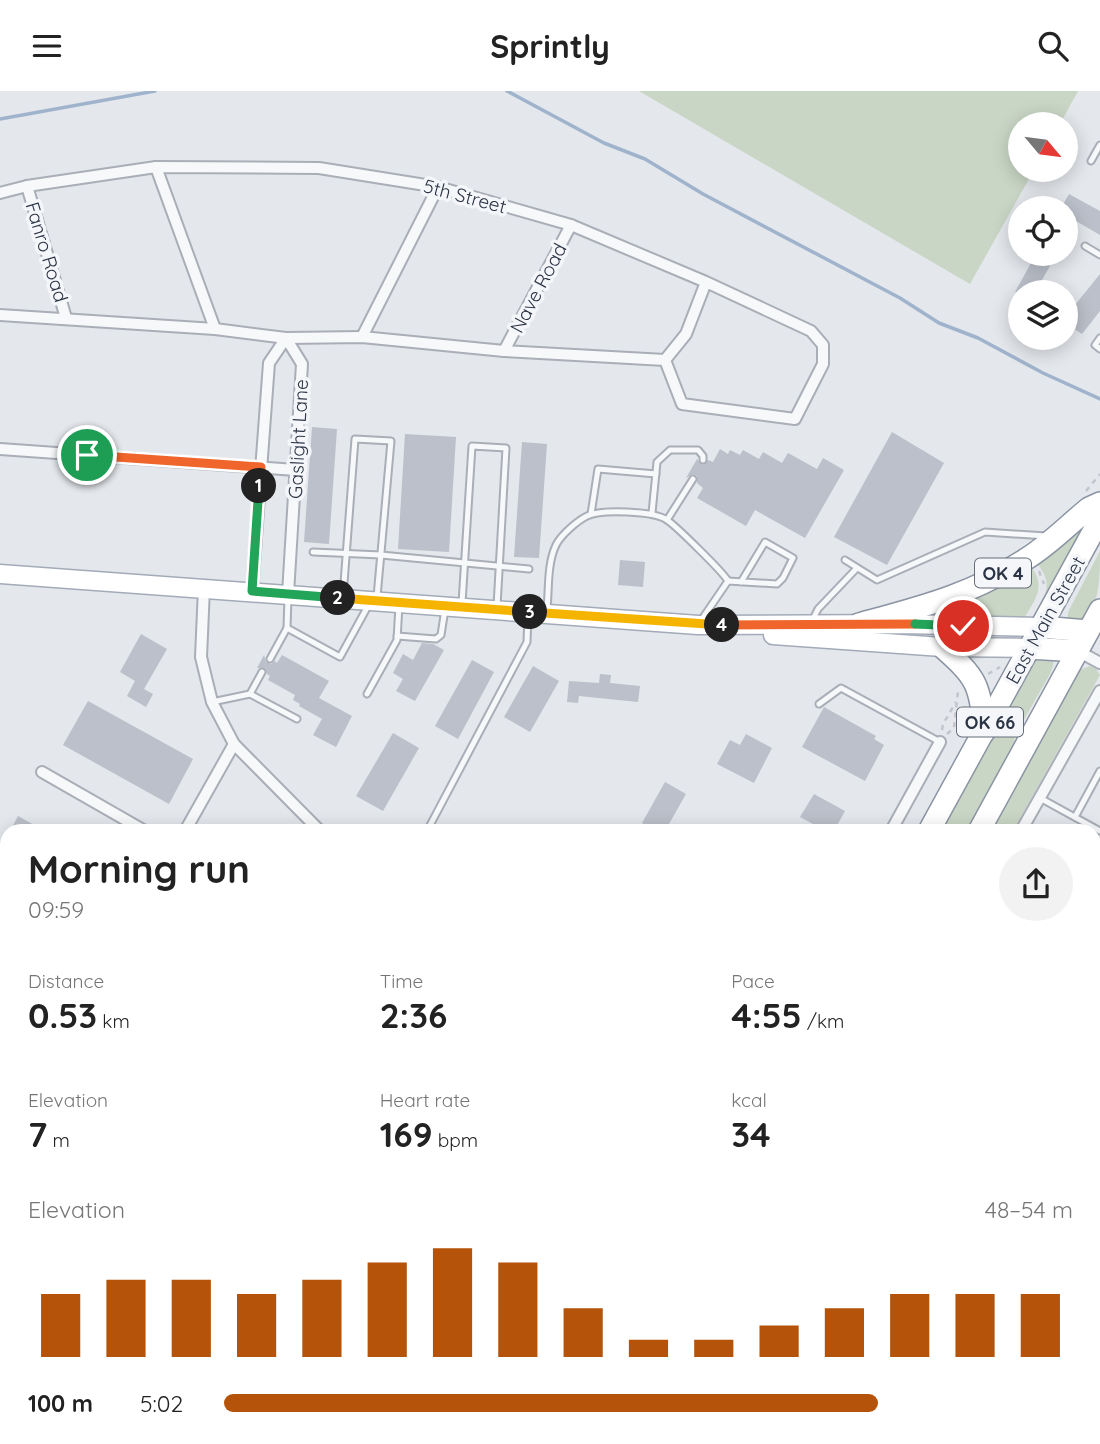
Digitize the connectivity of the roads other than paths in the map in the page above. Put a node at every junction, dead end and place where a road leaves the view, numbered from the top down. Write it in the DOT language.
graph roads {
  1 [pos="1100,145"];
  2 [pos="1091,161"];
  3 [pos="156,167"];
  4 [pos="27,186"];
  5 [pos="439,187"];
  6 [pos="0,194"];
  7 [pos="571,225"];
  8 [pos="1085,246"];
  9 [pos="1100,255"];
  10 [pos="706,282"];
  11 [pos="0,315"];
  12 [pos="66,318"];
  13 [pos="215,330"];
  14 [pos="362,337"];
  15 [pos="286,338"];
  16 [pos="1100,338"];
  17 [pos="1100,349"];
  18 [pos="504,351"];
  19 [pos="665,360"];
  20 [pos="0,449"];
  21 [pos="703,460"];
  22 [pos="261,467"];
  23 [pos="296,470"];
  24 [pos="656,474"];
  25 [pos="693,479"];
  26 [pos="1090,501"];
  27 [pos="652,513"];
  28 [pos="591,514"];
  29 [pos="1100,519"];
  30 [pos="667,520"];
  31 [pos="1052,538"];
  32 [pos="313,552"];
  33 [pos="346,554"];
  34 [pos="381,555"];
  35 [pos="845,561"];
  36 [pos="464,562"];
  37 [pos="500,566"];
  38 [pos="857,568"];
  39 [pos="529,569"];
  40 [pos="0,574"];
  41 [pos="728,581"];
  42 [pos="741,582"];
  43 [pos="204,588"];
  44 [pos="252,591"];
  45 [pos="288,594"];
  46 [pos="342,598"];
  47 [pos="374,600"];
  48 [pos="399,602"];
  49 [pos="453,606"];
  50 [pos="497,609"];
  51 [pos="1100,610"];
  52 [pos="538,612"];
  53 [pos="811,624"];
  54 [pos="859,624"];
  55 [pos="705,625"];
  56 [pos="1041,627"];
  57 [pos="288,628"];
  58 [pos="1094,635"];
  59 [pos="397,636"];
  60 [pos="942,647"];
  61 [pos="1021,648"];
  62 [pos="1078,650"];
  63 [pos="270,659"];
  64 [pos="1100,663"];
  65 [pos="262,672"];
  66 [pos="1100,691"];
  67 [pos="250,694"];
  68 [pos="367,694"];
  69 [pos="212,702"];
  70 [pos="819,704"];
  71 [pos="297,719"];
  72 [pos="985,731"];
  73 [pos="940,742"];
  74 [pos="234,744"];
  75 [pos="1100,771"];
  76 [pos="42,772"];
  77 [pos="1040,798"];
  78 [pos="1074,817"];
  79 [pos="133,824"];
  80 [pos="190,824"];
  81 [pos="313,824"];
  82 [pos="431,824"];
  83 [pos="895,824"];
  84 [pos="933,824"];
  85 [pos="983,824"];
  86 [pos="1025,824"];
  87 [pos="1087,824"];
  1 -- 2 [label="lane"];
  3 -- 4 [label="street, 5th Street"];
  3 -- 5 [label="street, 5th Street"];
  3 -- 13 [label="street"];
  4 -- 6 [label="street, 5th Street"];
  4 -- 12 [label="street, Fanro Road"];
  5 -- 7 [label="street, 5th Street"];
  5 -- 14 [label="street"];
  7 -- 10 [label="street, 5th Street"];
  7 -- 18 [label="street, Nave Road"];
  8 -- 9 [label="lane"];
  10 -- 19 [label="street"];
  10 -- 19 [label="street, 5th Street"];
  11 -- 12 [label="street"];
  12 -- 13 [label="street"];
  13 -- 15 [label="street"];
  14 -- 15 [label="street"];
  14 -- 18 [label="street"];
  15 -- 22 [label="street, Gaslight Lane"];
  15 -- 23 [label="street, Gaslight Lane"];
  16 -- 17 [label="lane"];
  18 -- 19 [label="street"];
  20 -- 22 [label="street"];
  21 -- 24 [label="lane"];
  22 -- 23 [label="street"];
  22 -- 44 [label="street, Gaslight Lane"];
  23 -- 45 [label="street, Gaslight Lane"];
  24 -- 27 [label="lane"];
  24 -- 28 [label="lane"];
  25 -- 30 [label="lane"];
  26 -- 31 [label="highway, OK 4"];
  27 -- 28 [label="lane"];
  27 -- 30 [label="lane"];
  28 -- 52 [label="lane"];
  29 -- 56 [label="highway, East Main Street / OK 66"];
  30 -- 41 [label="lane"];
  31 -- 38 [label="lane"];
  31 -- 54 [label="highway, OK 4"];
  32 -- 33 [label="lane"];
  33 -- 34 [label="lane"];
  33 -- 34 [label="lane"];
  33 -- 46 [label="lane"];
  34 -- 36 [label="lane"];
  34 -- 47 [label="lane"];
  35 -- 38 [label="lane"];
  36 -- 37 [label="lane"];
  36 -- 37 [label="lane"];
  36 -- 49 [label="lane"];
  37 -- 39 [label="lane"];
  37 -- 50 [label="lane"];
  38 -- 53 [label="lane"];
  40 -- 43 [label="main road, OK 4"];
  41 -- 42 [label="lane"];
  41 -- 55 [label="lane"];
  42 -- 42 [label="lane"];
  43 -- 44 [label="main road, OK 4"];
  43 -- 69 [label="street"];
  44 -- 45 [label="main road, OK 4"];
  45 -- 46 [label="main road, OK 4"];
  45 -- 57 [label="lane"];
  46 -- 47 [label="main road, OK 4"];
  47 -- 48 [label="main road, OK 4"];
  47 -- 57 [label="lane"];
  48 -- 49 [label="main road, OK 4"];
  48 -- 59 [label="lane"];
  49 -- 50 [label="main road, OK 4"];
  49 -- 59 [label="lane"];
  50 -- 52 [label="main road, OK 4"];
  51 -- 58 [label="highway"];
  52 -- 55 [label="main road, OK 4"];
  52 -- 82 [label="lane"];
  53 -- 54 [label="main road, OK 4"];
  53 -- 55 [label="main road, OK 4"];
  54 -- 56 [label="main road"];
  55 -- 60 [label="main road, OK 4"];
  56 -- 58 [label="highway"];
  56 -- 61 [label="highway, East Main Street / OK 66"];
  57 -- 63 [label="lane"];
  58 -- 62 [label="highway"];
  59 -- 68 [label="lane"];
  60 -- 61 [label="main road, OK 4"];
  60 -- 72 [label="highway"];
  61 -- 62 [label="highway, OK 4"];
  61 -- 72 [label="highway, East Main Street / OK 66"];
  62 -- 64 [label="street"];
  62 -- 85 [label="highway, OK 66"];
  65 -- 67 [label="lane"];
  66 -- 77 [label="street"];
  67 -- 69 [label="lane"];
  67 -- 71 [label="lane"];
  69 -- 74 [label="street"];
  70 -- 73 [label="lane"];
  72 -- 84 [label="highway, East Main Street / OK 66"];
  73 -- 83 [label="street"];
  74 -- 80 [label="street"];
  74 -- 81 [label="street"];
  75 -- 78 [label="lane"];
  76 -- 79 [label="street"];
  77 -- 78 [label="lane"];
  77 -- 86 [label="street"];
  78 -- 87 [label="lane"];
}
